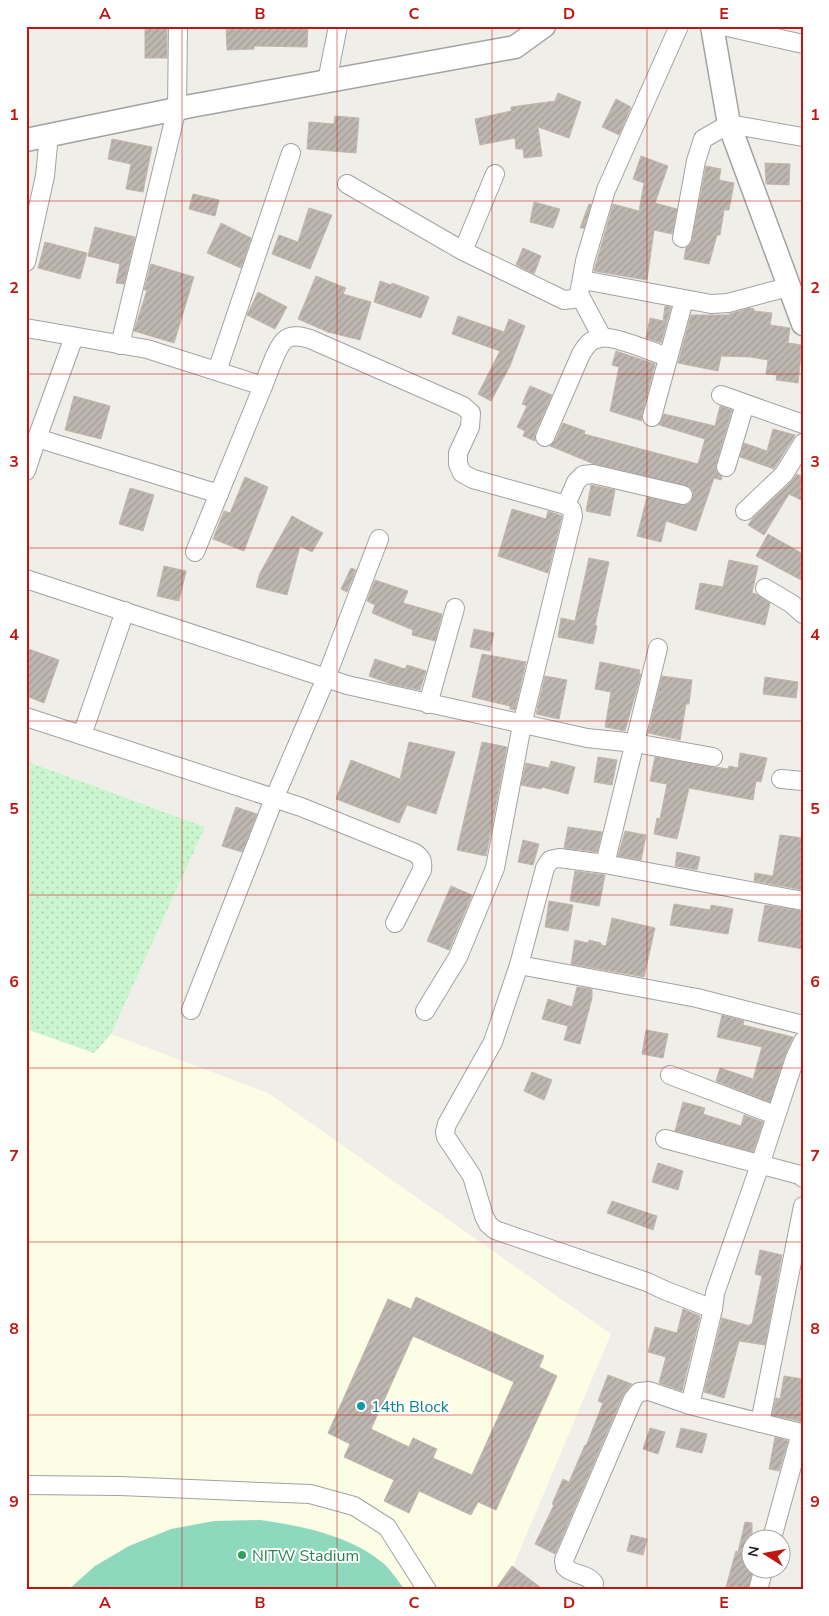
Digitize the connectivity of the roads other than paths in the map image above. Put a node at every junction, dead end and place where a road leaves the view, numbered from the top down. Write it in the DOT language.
graph roads {
  1 [pos="178,26"];
  2 [pos="338,26"];
  3 [pos="544,26"];
  4 [pos="680,26"];
  5 [pos="712,26"];
  6 [pos="723,26"];
  7 [pos="803,44"];
  8 [pos="327,81"];
  9 [pos="177,108"];
  10 [pos="729,124"];
  11 [pos="48,135"];
  12 [pos="803,137"];
  13 [pos="26,140"];
  14 [pos="291,152"];
  15 [pos="495,174"];
  16 [pos="347,184"];
  17 [pos="682,238"];
  18 [pos="463,251"];
  19 [pos="26,262"];
  20 [pos="581,287"];
  21 [pos="788,287"];
  22 [pos="684,300"];
  23 [pos="803,324"];
  24 [pos="26,328"];
  25 [pos="74,337"];
  26 [pos="602,337"];
  27 [pos="120,345"];
  28 [pos="668,358"];
  29 [pos="217,371"];
  30 [pos="263,386"];
  31 [pos="721,395"];
  32 [pos="745,404"];
  33 [pos="652,418"];
  34 [pos="803,424"];
  35 [pos="37,438"];
  36 [pos="545,438"];
  37 [pos="803,443"];
  38 [pos="726,466"];
  39 [pos="26,471"];
  40 [pos="219,494"];
  41 [pos="682,495"];
  42 [pos="566,505"];
  43 [pos="745,511"];
  44 [pos="380,539"];
  45 [pos="194,552"];
  46 [pos="26,579"];
  47 [pos="765,588"];
  48 [pos="455,608"];
  49 [pos="125,612"];
  50 [pos="803,614"];
  51 [pos="658,648"];
  52 [pos="326,678"];
  53 [pos="428,704"];
  54 [pos="26,717"];
  55 [pos="522,725"];
  56 [pos="82,735"];
  57 [pos="635,744"];
  58 [pos="713,757"];
  59 [pos="781,779"];
  60 [pos="803,781"];
  61 [pos="274,799"];
  62 [pos="605,864"];
  63 [pos="803,901"];
  64 [pos="395,923"];
  65 [pos="519,965"];
  66 [pos="191,1010"];
  67 [pos="425,1010"];
  68 [pos="803,1025"];
  69 [pos="803,1041"];
  70 [pos="799,1059"];
  71 [pos="670,1075"];
  72 [pos="775,1115"];
  73 [pos="665,1139"];
  74 [pos="760,1165"];
  75 [pos="803,1178"];
  76 [pos="803,1206"];
  77 [pos="714,1309"];
  78 [pos="690,1405"];
  79 [pos="760,1423"];
  80 [pos="802,1433"];
  81 [pos="26,1485"];
  82 [pos="775,1528"];
  83 [pos="427,1590"];
  84 [pos="593,1590"];
  1 -- 9 [label="street"];
  2 -- 8 [label="street"];
  3 -- 8 [label="street"];
  4 -- 20 [label="street"];
  5 -- 10 [label="street"];
  6 -- 7 [label="street"];
  8 -- 9 [label="street"];
  9 -- 11 [label="street"];
  9 -- 27 [label="street"];
  10 -- 12 [label="street"];
  10 -- 17 [label="street"];
  10 -- 21 [label="street"];
  11 -- 13 [label="street"];
  11 -- 19 [label="street"];
  14 -- 29 [label="street"];
  15 -- 18 [label="street"];
  16 -- 18 [label="street"];
  18 -- 20 [label="street"];
  20 -- 22 [label="street"];
  20 -- 26 [label="street"];
  21 -- 22 [label="street"];
  21 -- 23 [label="street"];
  22 -- 28 [label="street"];
  24 -- 25 [label="street"];
  25 -- 27 [label="street"];
  25 -- 35 [label="street"];
  26 -- 28 [label="street"];
  26 -- 36 [label="street"];
  27 -- 29 [label="street"];
  28 -- 33 [label="street"];
  29 -- 30 [label="street"];
  30 -- 40 [label="street"];
  30 -- 42 [label="street"];
  31 -- 32 [label="street"];
  32 -- 34 [label="street"];
  32 -- 38 [label="street"];
  35 -- 39 [label="street"];
  35 -- 40 [label="street"];
  37 -- 43 [label="street"];
  40 -- 45 [label="street"];
  41 -- 42 [label="street"];
  42 -- 55 [label="street"];
  44 -- 52 [label="street"];
  46 -- 49 [label="street"];
  47 -- 50 [label="street"];
  48 -- 53 [label="street"];
  49 -- 52 [label="street"];
  49 -- 56 [label="street"];
  51 -- 57 [label="street"];
  52 -- 53 [label="street"];
  52 -- 61 [label="street"];
  53 -- 55 [label="street"];
  54 -- 56 [label="street"];
  55 -- 57 [label="street"];
  55 -- 67 [label="street"];
  56 -- 61 [label="street"];
  57 -- 58 [label="street"];
  57 -- 62 [label="street"];
  59 -- 60 [label="street"];
  61 -- 64 [label="street"];
  61 -- 66 [label="street"];
  62 -- 63 [label="street"];
  62 -- 65 [label="street"];
  65 -- 68 [label="street"];
  65 -- 77 [label="street"];
  69 -- 70 [label="street"];
  70 -- 72 [label="street"];
  71 -- 72 [label="street"];
  72 -- 74 [label="street"];
  73 -- 74 [label="street"];
  74 -- 75 [label="street"];
  74 -- 77 [label="street"];
  76 -- 79 [label="street"];
  77 -- 78 [label="street"];
  78 -- 79 [label="street"];
  78 -- 84 [label="street"];
  79 -- 80 [label="street"];
  80 -- 82 [label="street"];
  81 -- 83 [label="street"];
}
